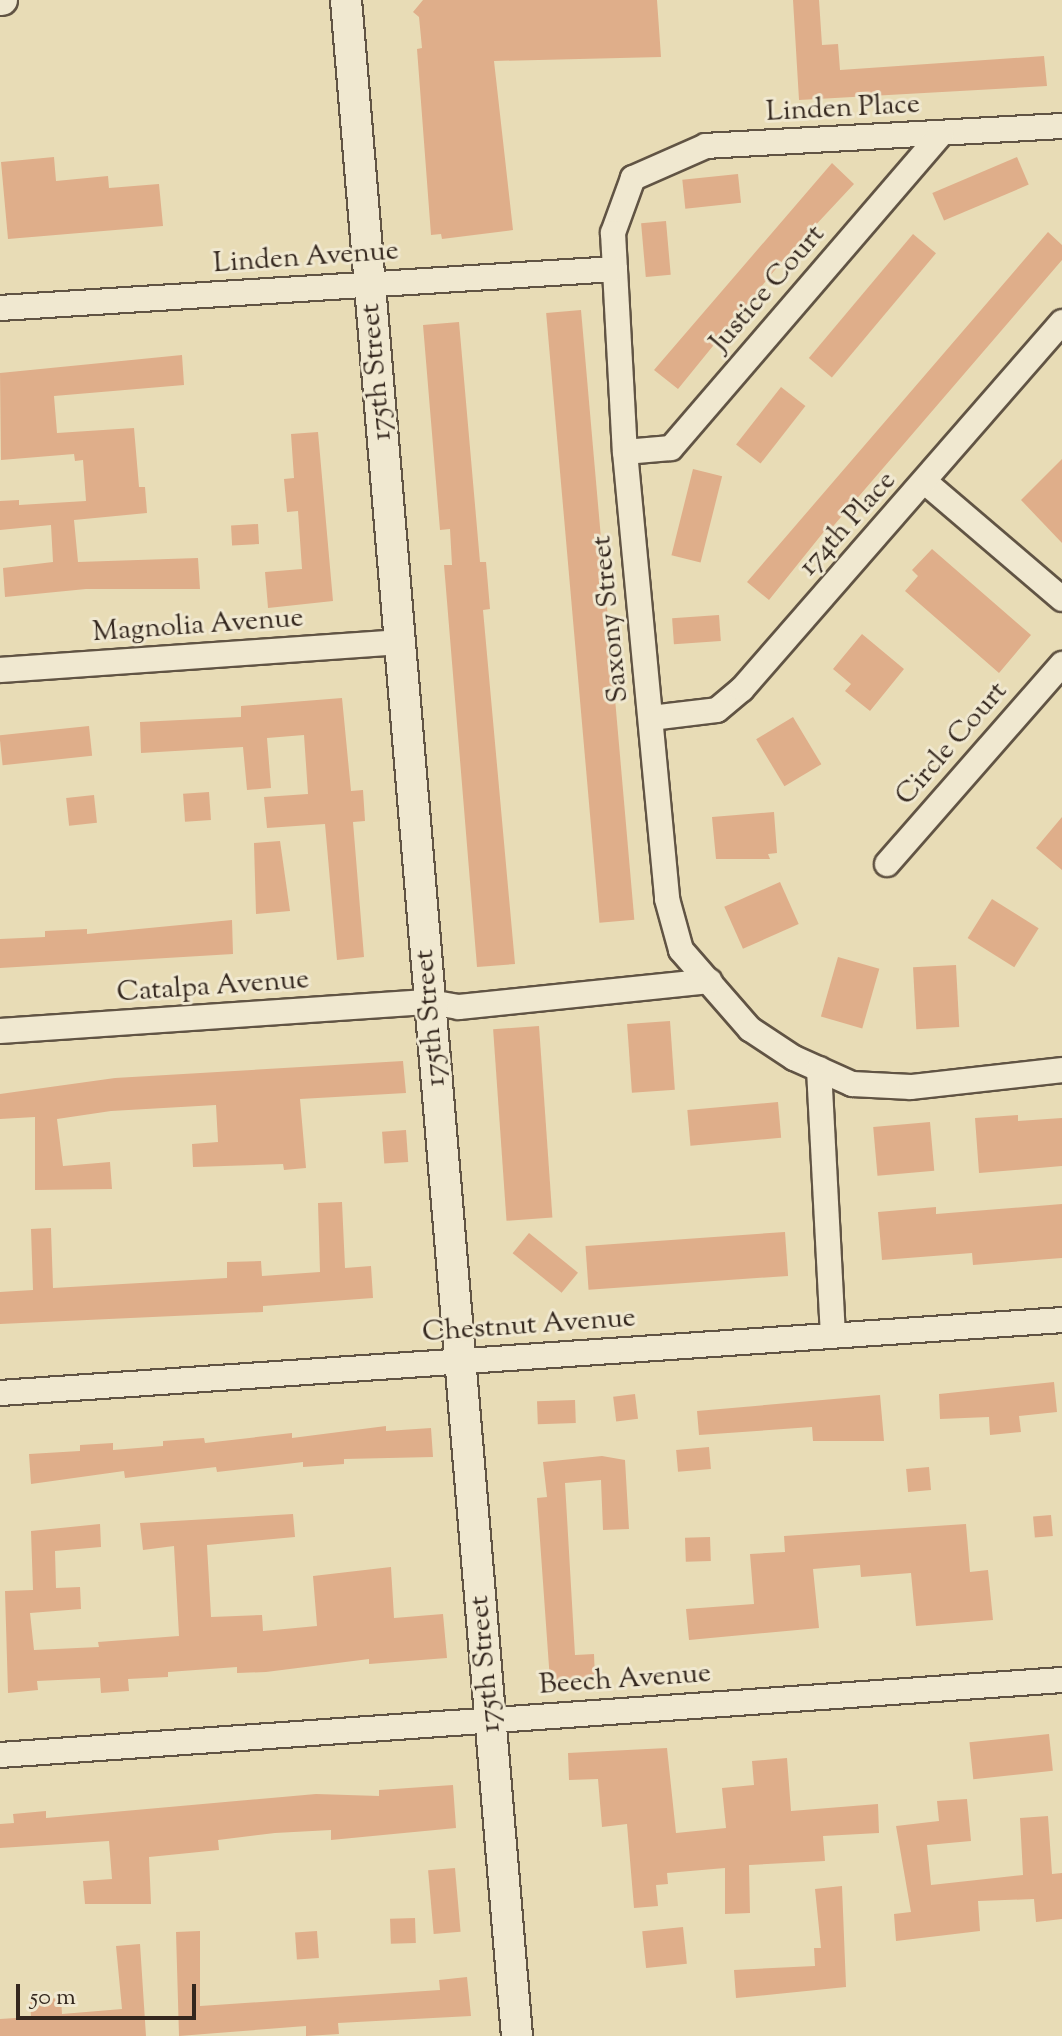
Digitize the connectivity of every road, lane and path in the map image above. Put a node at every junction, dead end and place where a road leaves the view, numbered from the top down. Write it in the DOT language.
graph roads {
  1 [pos="346,0"];
  2 [pos="1062,126"];
  3 [pos="941,134"];
  4 [pos="633,178"];
  5 [pos="615,269"];
  6 [pos="370,283"];
  7 [pos="0,308"];
  8 [pos="1062,322"];
  9 [pos="625,452"];
  10 [pos="925,482"];
  11 [pos="1062,599"];
  12 [pos="400,642"];
  13 [pos="1062,664"];
  14 [pos="0,670"];
  15 [pos="651,718"];
  16 [pos="887,864"];
  17 [pos="710,981"];
  18 [pos="430,1002"];
  19 [pos="0,1031"];
  20 [pos="1061,1065"];
  21 [pos="819,1069"];
  22 [pos="1062,1320"];
  23 [pos="833,1334"];
  24 [pos="459,1361"];
  25 [pos="0,1393"];
  26 [pos="1062,1680"];
  27 [pos="491,1719"];
  28 [pos="0,1755"];
  29 [pos="517,2036"];
  1 -- 6 [label="street, 175th Street"];
  2 -- 3 [label="street, Linden Place"];
  3 -- 4 [label="street, Linden Place"];
  3 -- 9 [label="street, Justice Court"];
  4 -- 5 [label="street, Saxony Street"];
  5 -- 6 [label="street, Linden Avenue"];
  5 -- 9 [label="street, Saxony Street"];
  6 -- 7 [label="street, Linden Avenue"];
  6 -- 12 [label="street, 175th Street"];
  8 -- 10 [label="street, 174th Place"];
  9 -- 15 [label="street, Saxony Street"];
  10 -- 11 [label="street"];
  10 -- 15 [label="street, 174th Place"];
  12 -- 14 [label="street, Magnolia Avenue"];
  12 -- 18 [label="street, 175th Street"];
  13 -- 16 [label="street, Circle Court"];
  15 -- 17 [label="street, Saxony Street"];
  17 -- 18 [label="street, Catalpa Avenue"];
  17 -- 21 [label="street, Saxony Street"];
  18 -- 19 [label="street, Catalpa Avenue"];
  18 -- 24 [label="street, 175th Street"];
  20 -- 21 [label="street"];
  21 -- 23 [label="street"];
  22 -- 23 [label="street, Chestnut Avenue"];
  23 -- 24 [label="street, Chestnut Avenue"];
  24 -- 25 [label="street, Chestnut Avenue"];
  24 -- 27 [label="street, 175th Street"];
  26 -- 27 [label="street, Beech Avenue"];
  27 -- 28 [label="street, Beech Avenue"];
  27 -- 29 [label="street, 175th Street"];
}
